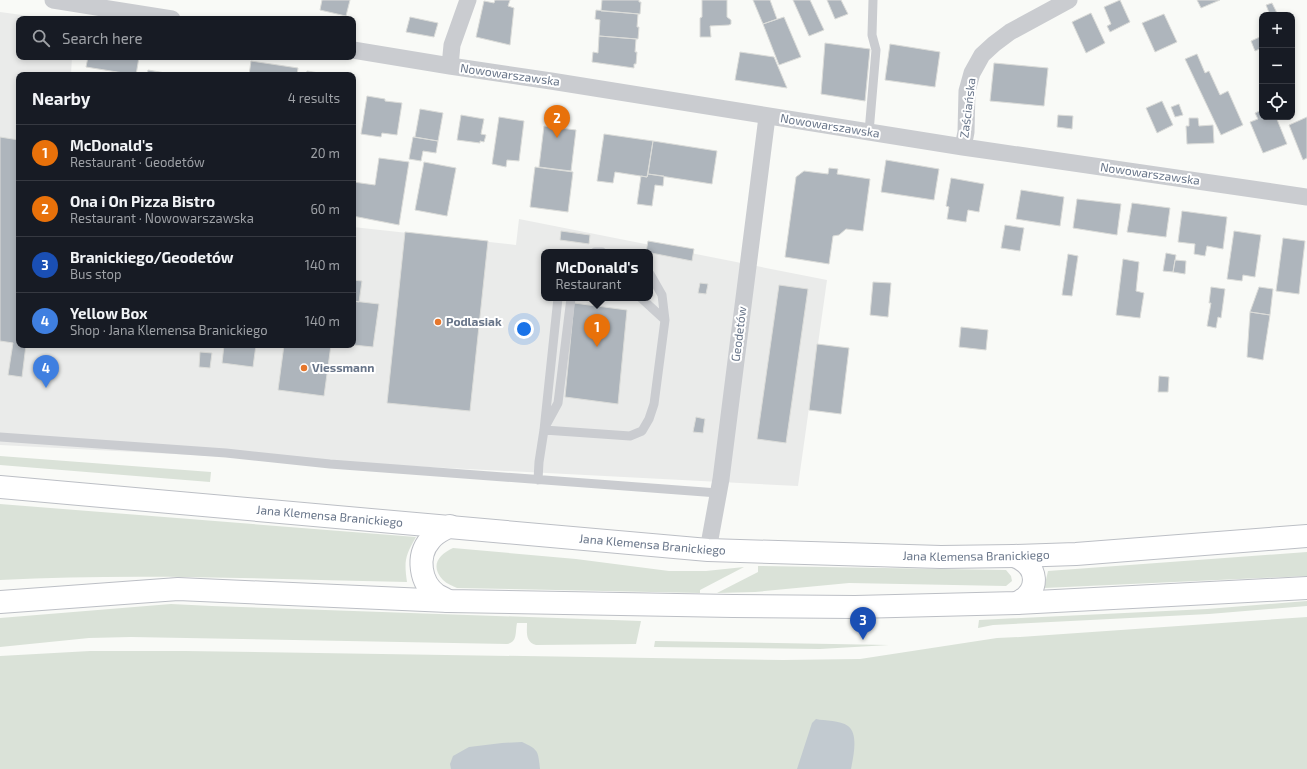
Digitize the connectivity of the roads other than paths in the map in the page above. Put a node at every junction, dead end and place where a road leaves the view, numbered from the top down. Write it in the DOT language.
graph roads {
  1 [pos="53,0"];
  2 [pos="468,0"];
  3 [pos="873,0"];
  4 [pos="1069,0"];
  5 [pos="110,4"];
  6 [pos="160,16"];
  7 [pos="356,50"];
  8 [pos="450,66"];
  9 [pos="767,117"];
  10 [pos="869,132"];
  11 [pos="963,147"];
  12 [pos="1307,197"];
  13 [pos="653,280"];
  14 [pos="558,301"];
  15 [pos="571,301"];
  16 [pos="644,301"];
  17 [pos="665,320"];
  18 [pos="544,430"];
  19 [pos="0,437"];
  20 [pos="538,480"];
  21 [pos="0,486"];
  22 [pos="718,493"];
  23 [pos="450,526"];
  24 [pos="1307,536"];
  25 [pos="708,550"];
  26 [pos="1014,556"];
  27 [pos="1307,588"];
  28 [pos="448,601"];
  29 [pos="0,602"];
  30 [pos="1017,603"];
  1 -- 5 [label="street"];
  2 -- 8 [label="street"];
  3 -- 10 [label="lane"];
  4 -- 11 [label="street, Zaściańska"];
  5 -- 6 [label="street"];
  7 -- 8 [label="street, Nowowarszawska"];
  8 -- 9 [label="street, Nowowarszawska"];
  9 -- 10 [label="street, Nowowarszawska"];
  9 -- 22 [label="street, Geodetów"];
  10 -- 11 [label="street, Nowowarszawska"];
  11 -- 12 [label="street, Nowowarszawska"];
  13 -- 17 [label="lane"];
  14 -- 18 [label="lane"];
  15 -- 18 [label="lane"];
  16 -- 17 [label="lane"];
  17 -- 18 [label="lane"];
  18 -- 20 [label="lane"];
  19 -- 20 [label="lane"];
  20 -- 22 [label="lane"];
  21 -- 23 [label="main road, Jana Klemensa Branickiego"];
  22 -- 25 [label="street, Geodetów"];
  23 -- 25 [label="main road, Jana Klemensa Branickiego"];
  23 -- 28 [label="main road"];
  24 -- 26 [label="main road, Jana Klemensa Branickiego"];
  25 -- 26 [label="main road, Jana Klemensa Branickiego"];
  26 -- 30 [label="main road"];
  27 -- 30 [label="main road"];
  28 -- 29 [label="main road"];
  28 -- 30 [label="main road"];
}
